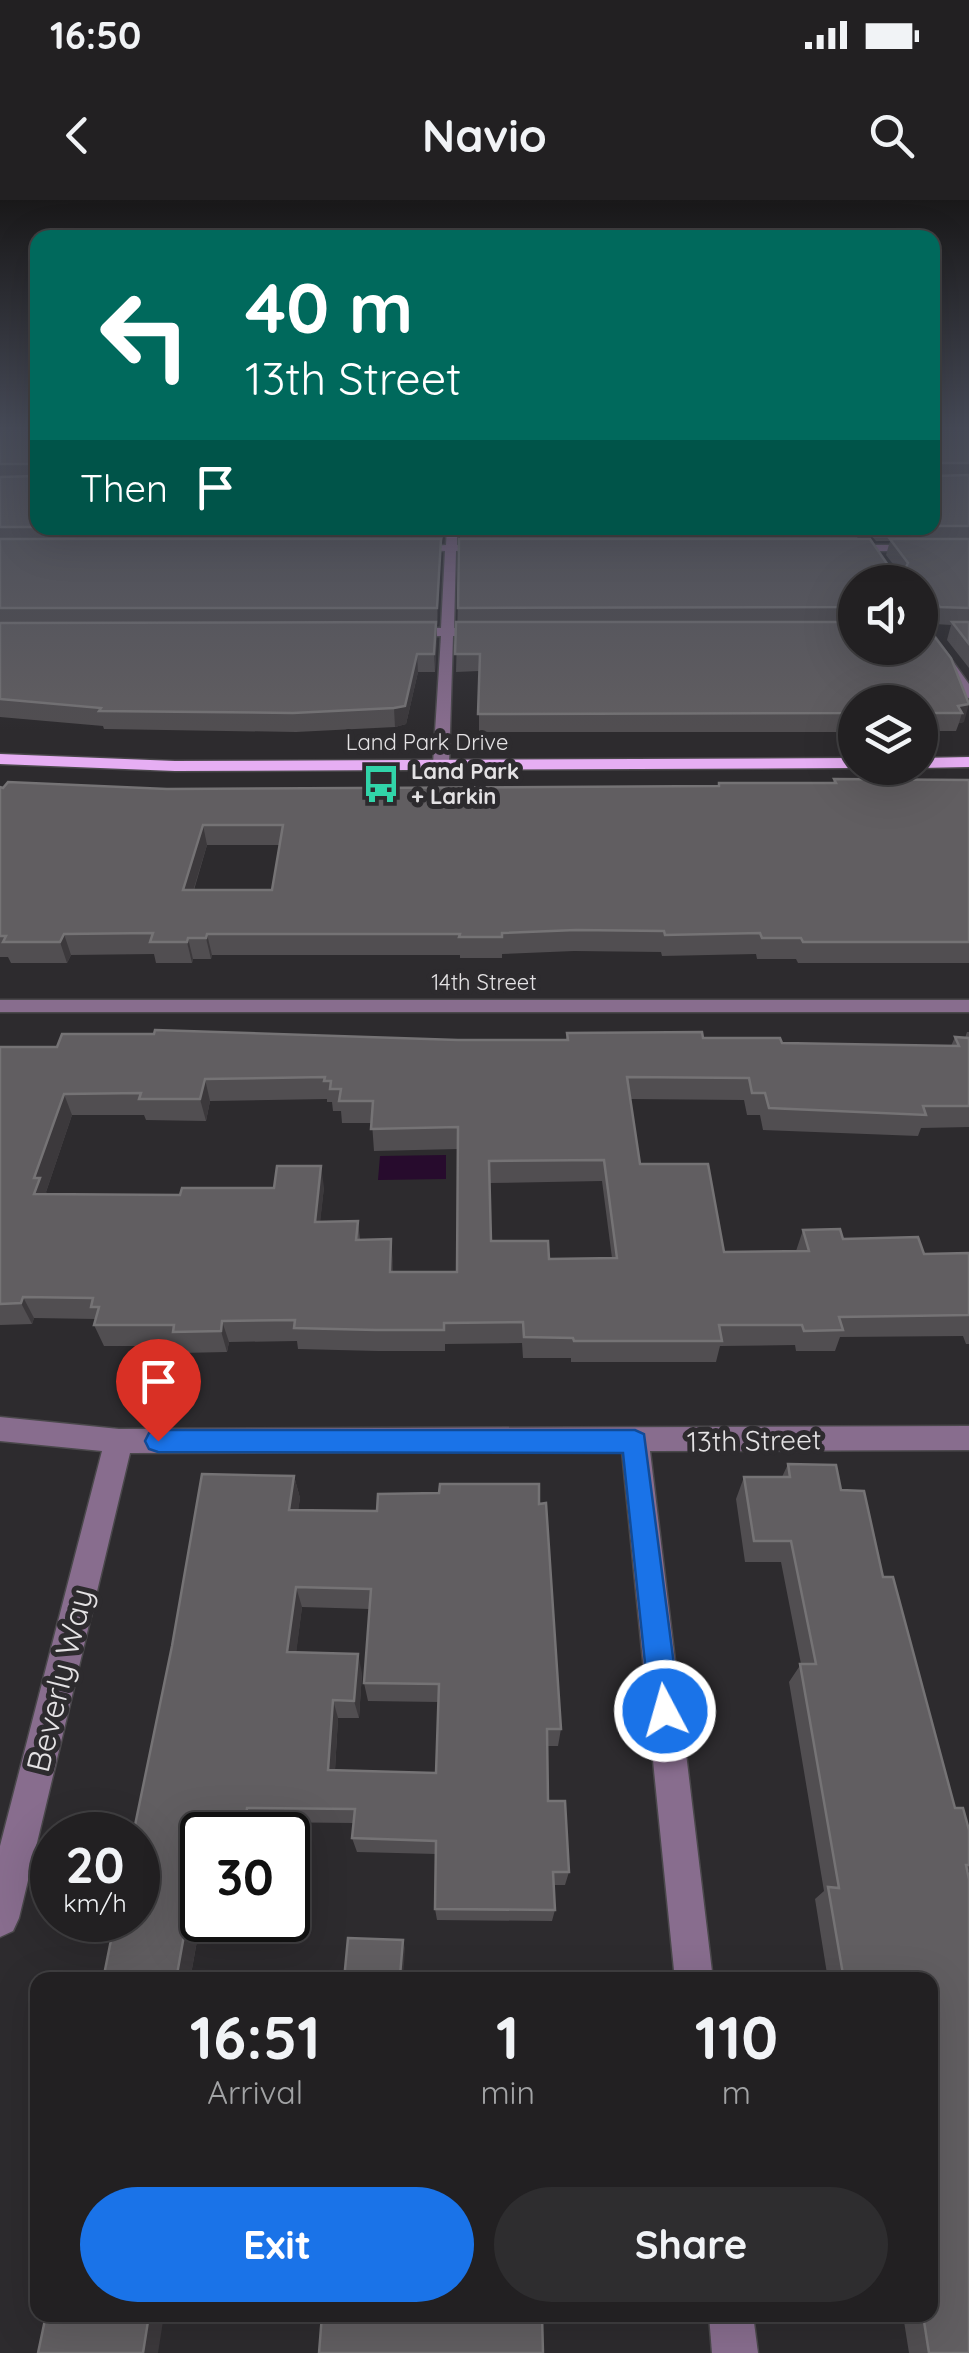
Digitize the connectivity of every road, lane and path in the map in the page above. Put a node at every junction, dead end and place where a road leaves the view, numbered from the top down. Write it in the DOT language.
graph roads {
  1 [pos="452,535"];
  2 [pos="868,543"];
  3 [pos="392,548"];
  4 [pos="451,548"];
  5 [pos="509,548"];
  6 [pos="834,548"];
  7 [pos="969,548"];
  8 [pos="879,560"];
  9 [pos="938,630"];
  10 [pos="387,632"];
  11 [pos="448,632"];
  12 [pos="508,632"];
  13 [pos="951,632"];
  14 [pos="938,650"];
  15 [pos="969,694"];
  16 [pos="0,759"];
  17 [pos="938,762"];
  18 [pos="969,762"];
  19 [pos="838,763"];
  20 [pos="441,764"];
  21 [pos="0,1006"];
  22 [pos="969,1006"];
  23 [pos="0,1429"];
  24 [pos="969,1438"];
  25 [pos="119,1441"];
  26 [pos="635,1442"];
  27 [pos="0,1918"];
  28 [pos="693,1972"];
  29 [pos="732,2322"];
  30 [pos="736,2353"];
  1 -- 4 [label="street"];
  2 -- 6 [label="street"];
  2 -- 7 [label="street"];
  2 -- 8 [label="street"];
  3 -- 4 [label="street"];
  4 -- 5 [label="street"];
  4 -- 11 [label="street"];
  9 -- 13 [label="street"];
  10 -- 11 [label="street"];
  11 -- 12 [label="street"];
  11 -- 20 [label="street"];
  14 -- 15 [label="street"];
  16 -- 20 [label="main road, Land Park Drive"];
  17 -- 18 [label="main road"];
  19 -- 20 [label="main road, Land Park Drive"];
  21 -- 22 [label="street, 14th Street"];
  23 -- 25 [label="street, 13th Street"];
  24 -- 26 [label="street, 13th Street"];
  25 -- 26 [label="street, 13th Street"];
  25 -- 27 [label="street, Beverly Way"];
  26 -- 28 [label="street"];
  29 -- 30 [label="street"];
}
